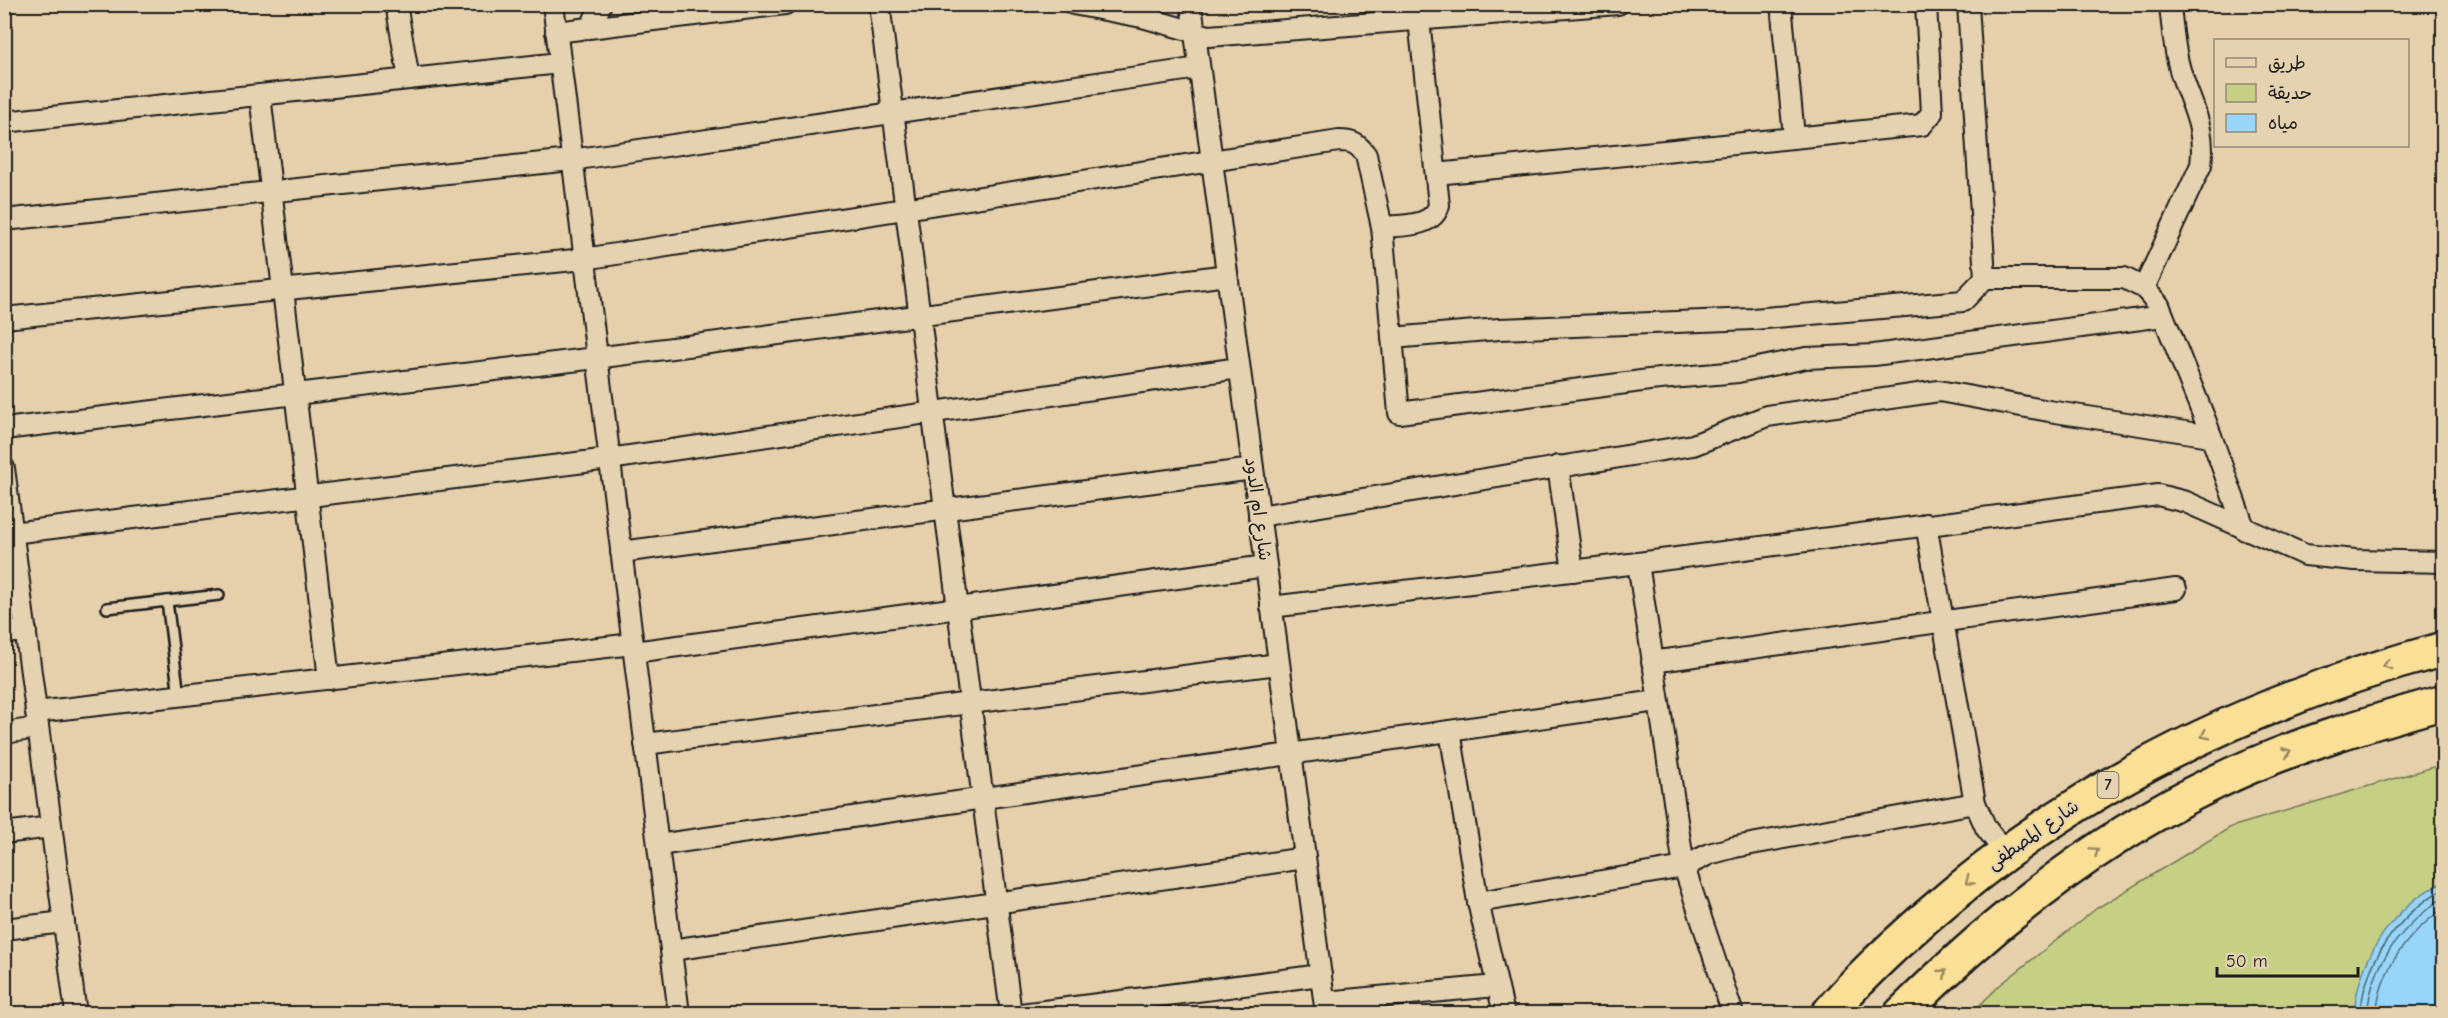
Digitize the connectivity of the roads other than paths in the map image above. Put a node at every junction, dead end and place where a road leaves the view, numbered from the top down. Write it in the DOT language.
graph roads {
  1 [pos="396,4"];
  2 [pos="553,4"];
  3 [pos="601,4"];
  4 [pos="785,4"];
  5 [pos="879,4"];
  6 [pos="1073,4"];
  7 [pos="1191,4"];
  8 [pos="1618,4"];
  9 [pos="1781,4"];
  10 [pos="1926,4"];
  11 [pos="1968,4"];
  12 [pos="2170,4"];
  13 [pos="1529,8"];
  14 [pos="1419,20"];
  15 [pos="591,27"];
  16 [pos="556,32"];
  17 [pos="1194,34"];
  18 [pos="560,63"];
  19 [pos="1199,68"];
  20 [pos="409,79"];
  21 [pos="260,95"];
  22 [pos="893,112"];
  23 [pos="4,122"];
  24 [pos="1794,136"];
  25 [pos="1211,159"];
  26 [pos="571,160"];
  27 [pos="1436,174"];
  28 [pos="272,192"];
  29 [pos="906,208"];
  30 [pos="4,220"];
  31 [pos="1382,227"];
  32 [pos="584,259"];
  33 [pos="1227,275"];
  34 [pos="1985,278"];
  35 [pos="2144,288"];
  36 [pos="283,290"];
  37 [pos="920,316"];
  38 [pos="2163,316"];
  39 [pos="4,318"];
  40 [pos="1392,338"];
  41 [pos="597,358"];
  42 [pos="1239,369"];
  43 [pos="296,394"];
  44 [pos="933,412"];
  45 [pos="4,429"];
  46 [pos="2211,436"];
  47 [pos="609,459"];
  48 [pos="1558,466"];
  49 [pos="4,468"];
  50 [pos="1253,469"];
  51 [pos="307,496"];
  52 [pos="945,510"];
  53 [pos="1259,516"];
  54 [pos="1926,524"];
  55 [pos="2245,530"];
  56 [pos="9,533"];
  57 [pos="621,552"];
  58 [pos="2444,562"];
  59 [pos="1638,563"];
  60 [pos="1266,566"];
  61 [pos="1573,571"];
  62 [pos="2176,589"];
  63 [pos="219,595"];
  64 [pos="167,601"];
  65 [pos="1271,607"];
  66 [pos="107,608"];
  67 [pos="958,608"];
  68 [pos="1943,622"];
  69 [pos="26,631"];
  70 [pos="4,633"];
  71 [pos="634,648"];
  72 [pos="2444,649"];
  73 [pos="1652,662"];
  74 [pos="1279,664"];
  75 [pos="329,679"];
  76 [pos="179,696"];
  77 [pos="1657,700"];
  78 [pos="2444,702"];
  79 [pos="970,703"];
  80 [pos="37,720"];
  81 [pos="1450,730"];
  82 [pos="4,733"];
  83 [pos="645,744"];
  84 [pos="1291,754"];
  85 [pos="983,798"];
  86 [pos="1975,803"];
  87 [pos="51,827"];
  88 [pos="4,833"];
  89 [pos="658,845"];
  90 [pos="2005,853"];
  91 [pos="1305,858"];
  92 [pos="1684,867"];
  93 [pos="1478,902"];
  94 [pos="997,903"];
  95 [pos="64,922"];
  96 [pos="4,929"];
  97 [pos="671,950"];
  98 [pos="1321,975"];
  99 [pos="1496,986"];
  100 [pos="1326,1008"];
  101 [pos="76,1014"];
  102 [pos="679,1014"];
  103 [pos="1011,1014"];
  104 [pos="1021,1014"];
  105 [pos="1503,1014"];
  106 [pos="1733,1014"];
  107 [pos="1828,1014"];
  108 [pos="1901,1014"];
  1 -- 20 [label="street"];
  2 -- 16 [label="street"];
  3 -- 15 [label="street"];
  4 -- 15 [label="street"];
  5 -- 22 [label="street"];
  6 -- 17 [label="street"];
  7 -- 17 [label="street, شارع ام الدود"];
  8 -- 13 [label="street"];
  9 -- 24 [label="street"];
  10 -- 24 [label="street"];
  11 -- 34 [label="street"];
  12 -- 35 [label="street"];
  13 -- 14 [label="street"];
  14 -- 17 [label="street"];
  14 -- 27 [label="street"];
  15 -- 16 [label="street"];
  16 -- 18 [label="street"];
  17 -- 19 [label="street, شارع ام الدود"];
  18 -- 20 [label="street"];
  18 -- 26 [label="street"];
  19 -- 22 [label="street"];
  19 -- 25 [label="street, شارع ام الدود"];
  20 -- 21 [label="street"];
  21 -- 23 [label="street"];
  21 -- 28 [label="street"];
  22 -- 26 [label="street"];
  22 -- 29 [label="street"];
  24 -- 27 [label="street"];
  25 -- 29 [label="street"];
  25 -- 31 [label="street"];
  25 -- 33 [label="street, شارع ام الدود"];
  26 -- 28 [label="street"];
  26 -- 32 [label="street"];
  27 -- 31 [label="street"];
  28 -- 30 [label="street"];
  28 -- 36 [label="street"];
  29 -- 32 [label="street"];
  29 -- 37 [label="street"];
  31 -- 40 [label="street"];
  32 -- 36 [label="street"];
  32 -- 41 [label="street"];
  33 -- 37 [label="street"];
  33 -- 42 [label="street, شارع ام الدود"];
  34 -- 35 [label="street"];
  34 -- 40 [label="street"];
  35 -- 38 [label="street"];
  36 -- 39 [label="street"];
  36 -- 43 [label="street"];
  37 -- 41 [label="street"];
  37 -- 44 [label="street"];
  38 -- 40 [label="street"];
  38 -- 46 [label="street"];
  41 -- 43 [label="street"];
  41 -- 47 [label="street"];
  42 -- 44 [label="street"];
  42 -- 50 [label="street, شارع ام الدود"];
  43 -- 45 [label="street"];
  43 -- 51 [label="street"];
  44 -- 47 [label="street"];
  44 -- 52 [label="street"];
  46 -- 48 [label="street"];
  46 -- 55 [label="street"];
  47 -- 51 [label="street"];
  47 -- 57 [label="street"];
  48 -- 53 [label="street"];
  48 -- 61 [label="street"];
  49 -- 56 [label="street"];
  50 -- 52 [label="street"];
  50 -- 53 [label="street, شارع ام الدود"];
  51 -- 56 [label="street"];
  51 -- 75 [label="street"];
  52 -- 57 [label="street"];
  52 -- 67 [label="street"];
  53 -- 60 [label="street, شارع ام الدود"];
  54 -- 55 [label="street"];
  54 -- 59 [label="street"];
  54 -- 68 [label="street"];
  55 -- 58 [label="street"];
  56 -- 69 [label="street"];
  57 -- 71 [label="street"];
  59 -- 61 [label="street"];
  59 -- 73 [label="street"];
  60 -- 65 [label="street, شارع ام الدود"];
  60 -- 67 [label="street"];
  61 -- 65 [label="street"];
  62 -- 68 [label="street"];
  63 -- 64 [label="lane"];
  64 -- 66 [label="lane"];
  64 -- 76 [label="lane"];
  65 -- 74 [label="street, شارع ام الدود"];
  67 -- 71 [label="street"];
  67 -- 79 [label="street"];
  68 -- 73 [label="street"];
  68 -- 86 [label="street"];
  69 -- 70 [label="street"];
  69 -- 80 [label="street"];
  71 -- 75 [label="street"];
  71 -- 83 [label="street"];
  72 -- 90 [label="highway, شارع المصطفى / 7, one-way"];
  73 -- 77 [label="street"];
  74 -- 79 [label="street"];
  74 -- 84 [label="street, شارع ام الدود"];
  75 -- 76 [label="street"];
  76 -- 80 [label="street"];
  77 -- 81 [label="street"];
  77 -- 92 [label="street"];
  108 -- 78 [label="highway, one-way"];
  79 -- 83 [label="street"];
  79 -- 85 [label="street"];
  80 -- 82 [label="street"];
  80 -- 87 [label="street"];
  81 -- 84 [label="street"];
  81 -- 93 [label="street"];
  83 -- 89 [label="street"];
  84 -- 85 [label="street"];
  84 -- 91 [label="street, شارع ام الدود"];
  85 -- 89 [label="street"];
  85 -- 94 [label="street"];
  86 -- 90 [label="street"];
  86 -- 92 [label="street"];
  87 -- 88 [label="street"];
  87 -- 95 [label="street"];
  89 -- 97 [label="street"];
  90 -- 107 [label="highway, شارع المصطفى / 7, one-way"];
  91 -- 94 [label="street"];
  91 -- 98 [label="street, شارع ام الدود"];
  92 -- 93 [label="street"];
  92 -- 106 [label="street"];
  93 -- 99 [label="street"];
  94 -- 97 [label="street"];
  94 -- 103 [label="street"];
  95 -- 96 [label="street"];
  95 -- 101 [label="street"];
  97 -- 102 [label="street"];
  98 -- 100 [label="street, شارع ام الدود"];
  98 -- 104 [label="street"];
  99 -- 100 [label="street"];
  99 -- 105 [label="street"];
}
